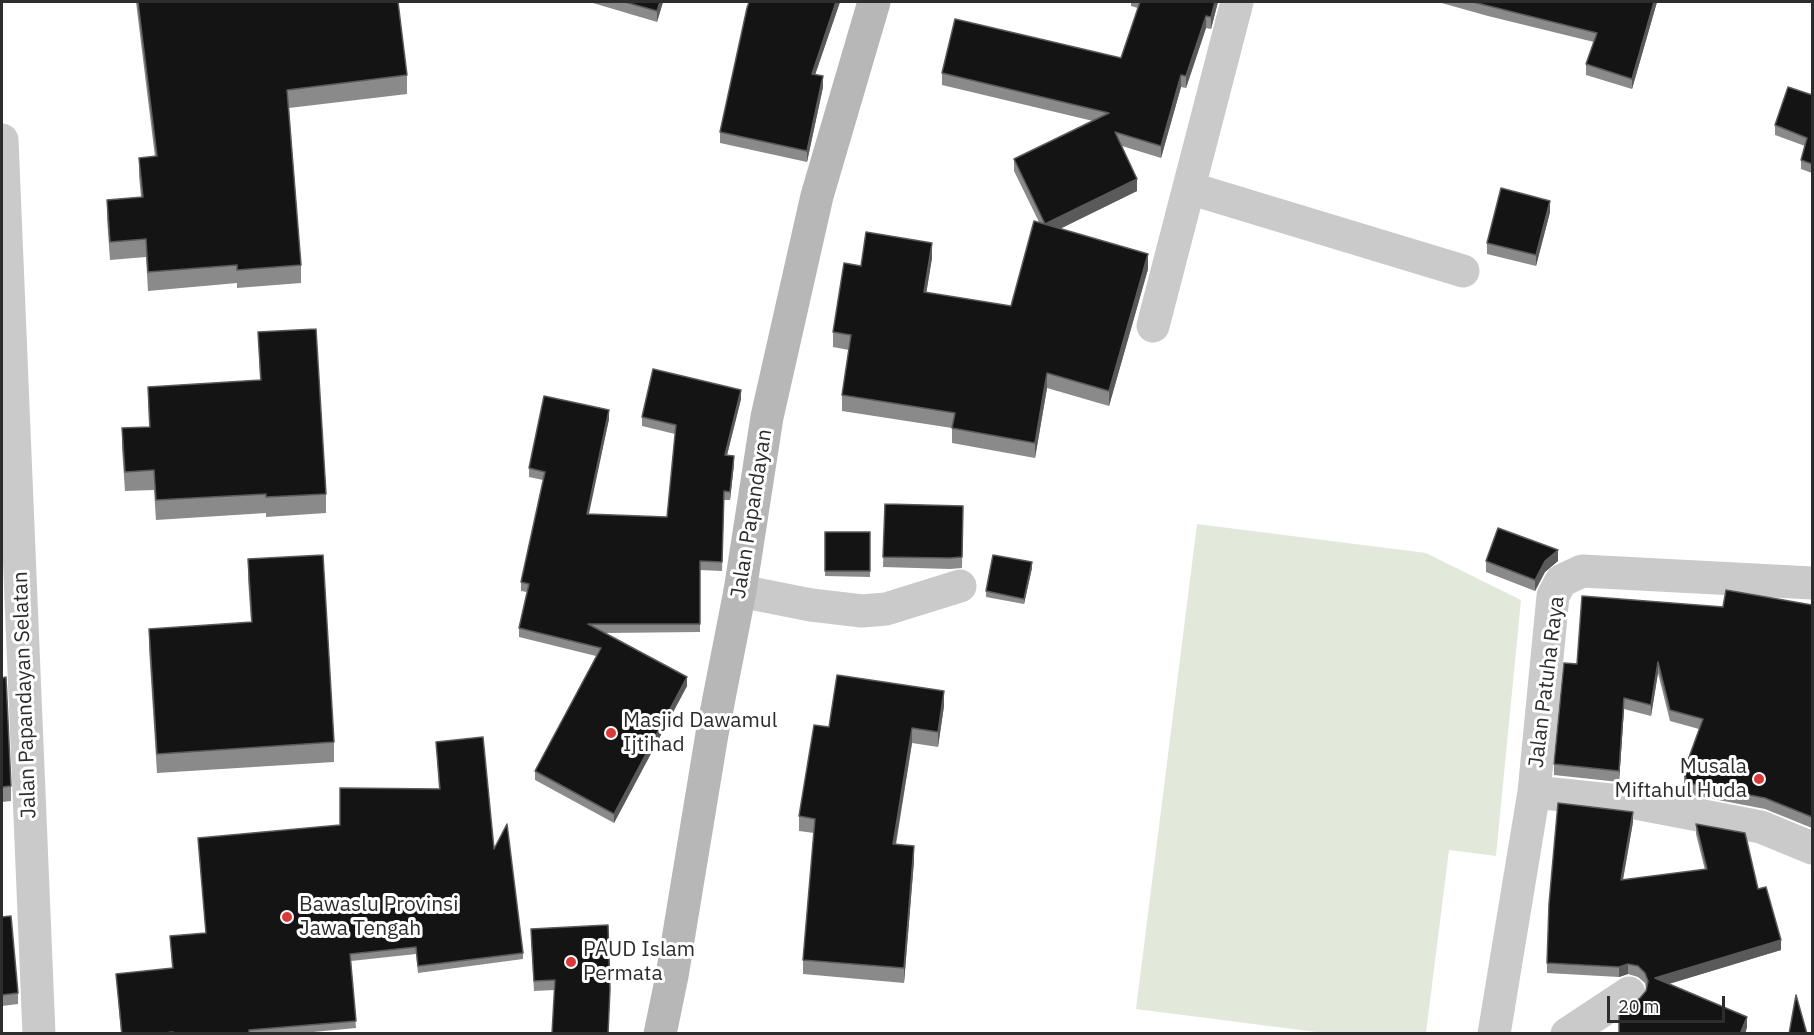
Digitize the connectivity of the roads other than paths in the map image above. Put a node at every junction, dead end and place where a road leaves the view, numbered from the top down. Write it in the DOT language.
graph roads {
  1 [pos="874,2"];
  2 [pos="1237,2"];
  3 [pos="2,140"];
  4 [pos="1189,188"];
  5 [pos="1463,271"];
  6 [pos="1153,326"];
  7 [pos="1812,583"];
  8 [pos="960,586"];
  9 [pos="740,591"];
  10 [pos="1534,792"];
  11 [pos="1812,848"];
  12 [pos="1629,993"];
  13 [pos="39,1034"];
  14 [pos="660,1034"];
  15 [pos="1494,1034"];
  16 [pos="1567,1034"];
  1 -- 9 [label="main road, Jalan Papandayan"];
  2 -- 4 [label="street"];
  3 -- 13 [label="street, Jalan Papandayan Selatan"];
  4 -- 5 [label="street"];
  4 -- 6 [label="street"];
  7 -- 10 [label="street, Jalan Patuha Raya"];
  8 -- 9 [label="street"];
  9 -- 14 [label="main road, Jalan Papandayan"];
  10 -- 11 [label="street"];
  10 -- 15 [label="street, Jalan Patuha Raya"];
  12 -- 16 [label="street"];
}
